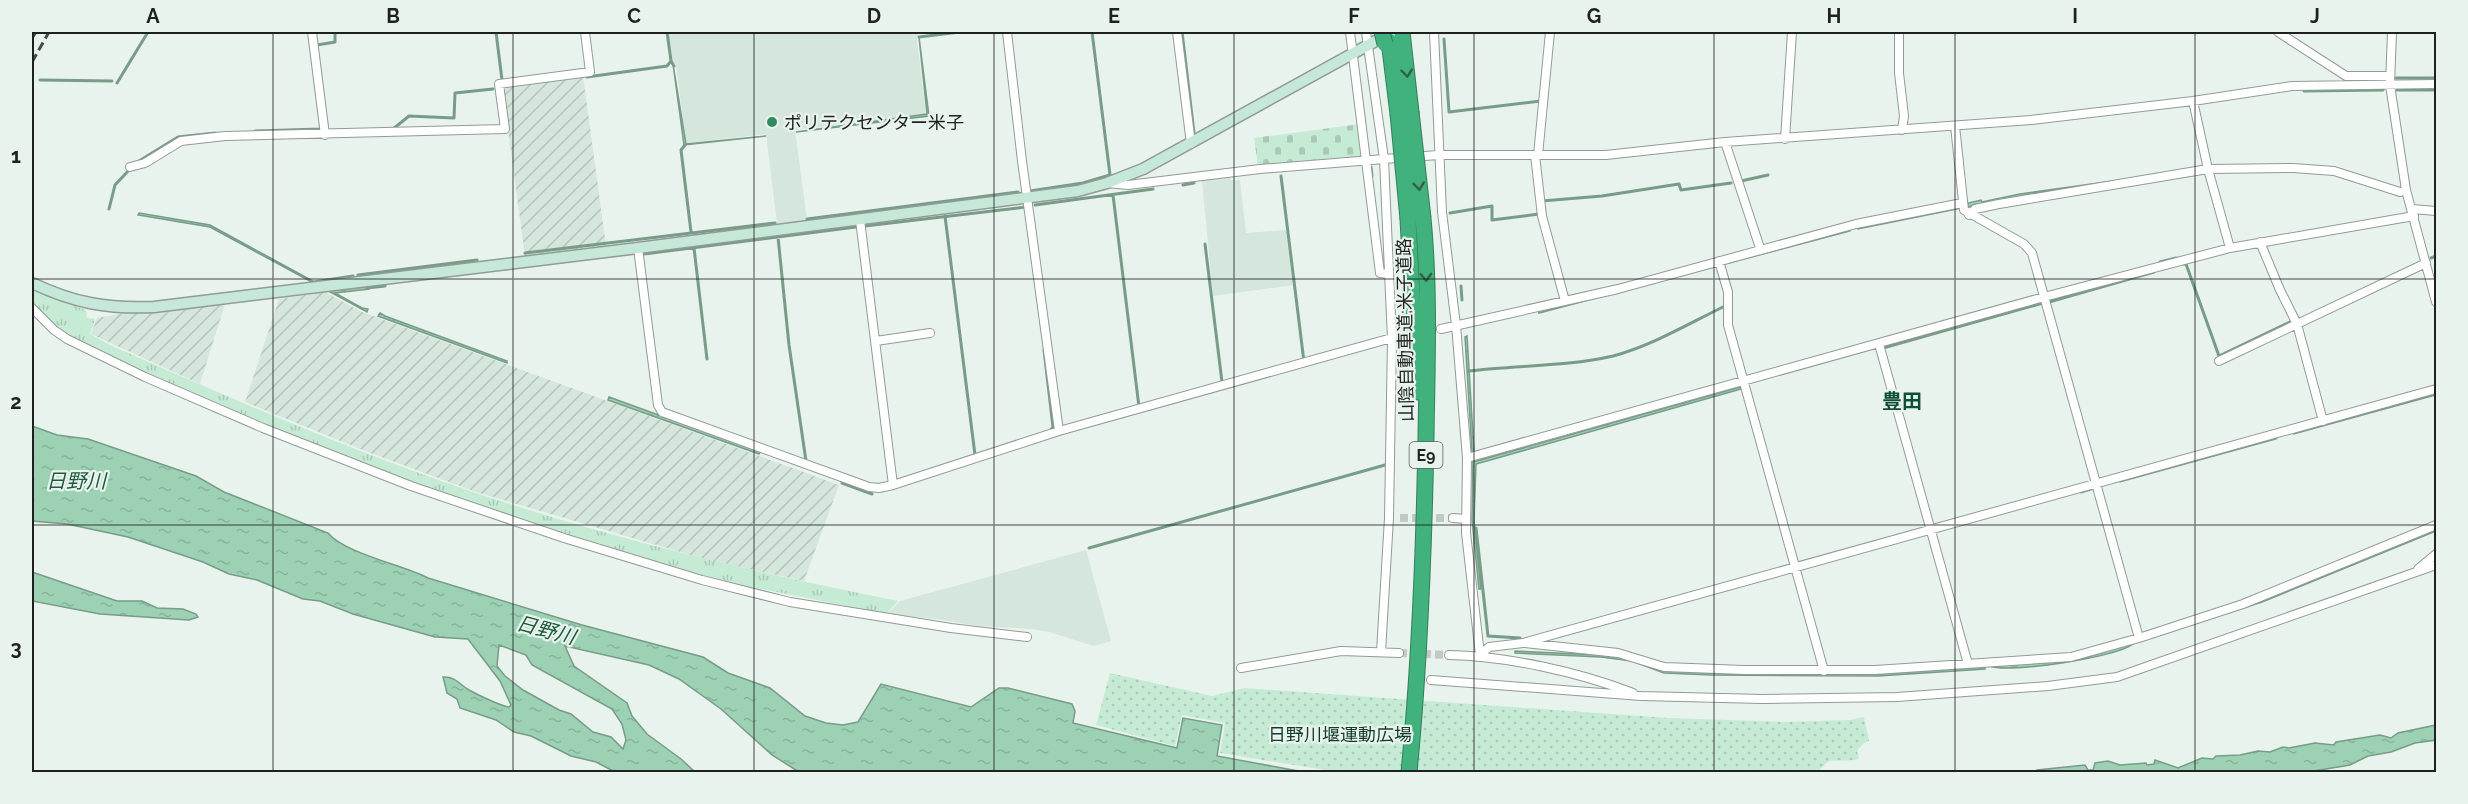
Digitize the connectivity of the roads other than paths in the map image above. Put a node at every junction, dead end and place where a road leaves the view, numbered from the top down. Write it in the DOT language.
graph roads {
  1 [pos="312,32"];
  2 [pos="585,32"];
  3 [pos="1007,32"];
  4 [pos="1177,32"];
  5 [pos="1350,32"];
  6 [pos="1366,32"];
  7 [pos="1434,32"];
  8 [pos="1550,32"];
  9 [pos="1792,32"];
  10 [pos="1899,32"];
  11 [pos="2278,32"];
  12 [pos="2392,32"];
  13 [pos="1392,35"];
  14 [pos="1359,51"];
  15 [pos="2390,80"];
  16 [pos="2436,84"];
  17 [pos="2193,101"];
  18 [pos="1404,113"];
  19 [pos="1955,126"];
  20 [pos="1902,130"];
  21 [pos="325,135"];
  22 [pos="1785,139"];
  23 [pos="1725,142"];
  24 [pos="1191,144"];
  25 [pos="1537,155"];
  26 [pos="1438,156"];
  27 [pos="1384,159"];
  28 [pos="1366,160"];
  29 [pos="130,167"];
  30 [pos="2208,169"];
  31 [pos="1107,183"];
  32 [pos="2406,190"];
  33 [pos="1028,198"];
  34 [pos="1965,210"];
  35 [pos="2436,211"];
  36 [pos="2413,212"];
  37 [pos="860,220"];
  38 [pos="2260,242"];
  39 [pos="638,248"];
  40 [pos="1760,248"];
  41 [pos="2230,248"];
  42 [pos="2426,263"];
  43 [pos="1720,264"];
  44 [pos="1389,274"];
  45 [pos="32,283"];
  46 [pos="2044,297"];
  47 [pos="1565,301"];
  48 [pos="2436,302"];
  49 [pos="32,308"];
  50 [pos="2296,324"];
  51 [pos="1456,326"];
  52 [pos="1441,328"];
  53 [pos="930,333"];
  54 [pos="1407,334"];
  55 [pos="876,341"];
  56 [pos="1392,342"];
  57 [pos="1879,344"];
  58 [pos="2218,361"];
  59 [pos="1743,382"];
  60 [pos="2436,389"];
  61 [pos="2323,421"];
  62 [pos="1059,431"];
  63 [pos="1467,458"];
  64 [pos="2096,483"];
  65 [pos="893,485"];
  66 [pos="1389,518"];
  67 [pos="1400,518"];
  68 [pos="1453,518"];
  69 [pos="1467,519"];
  70 [pos="2436,525"];
  71 [pos="1930,529"];
  72 [pos="2436,554"];
  73 [pos="2436,565"];
  74 [pos="1795,567"];
  75 [pos="2413,573"];
  76 [pos="1028,637"];
  77 [pos="2139,638"];
  78 [pos="1523,643"];
  79 [pos="1381,652"];
  80 [pos="1399,653"];
  81 [pos="1449,655"];
  82 [pos="1480,655"];
  83 [pos="1968,663"];
  84 [pos="1241,668"];
  85 [pos="1824,671"];
  86 [pos="1431,680"];
  87 [pos="1414,691"];
  88 [pos="1641,696"];
  89 [pos="1404,772"];
  90 [pos="1409,772"];
  1 -- 21 [label="street"];
  2 -- 21 [label="street"];
  3 -- 33 [label="street"];
  4 -- 24 [label="street"];
  5 -- 14 [label="street"];
  6 -- 14 [label="street"];
  7 -- 26 [label="street"];
  8 -- 25 [label="street"];
  9 -- 22 [label="street"];
  10 -- 20 [label="street"];
  11 -- 15 [label="street"];
  12 -- 15 [label="street"];
  13 -- 14 [label="street"];
  13 -- 18 [label="highway, 山陰自動車道;米子道路 / E9, one-way"];
  13 -- 18 [label="highway, 山陰自動車道;米子道路 / E9"];
  14 -- 24 [label="street"];
  14 -- 27 [label="street"];
  14 -- 28 [label="street"];
  15 -- 16 [label="street"];
  15 -- 17 [label="street"];
  15 -- 32 [label="street"];
  17 -- 19 [label="street"];
  17 -- 30 [label="street"];
  18 -- 87 [label="highway, 山陰自動車道;米子道路 / E9, bridge"];
  19 -- 20 [label="street"];
  19 -- 34 [label="street"];
  20 -- 22 [label="street"];
  21 -- 29 [label="street"];
  22 -- 23 [label="street"];
  23 -- 25 [label="street"];
  23 -- 40 [label="street"];
  24 -- 31 [label="street"];
  25 -- 26 [label="street"];
  25 -- 47 [label="street"];
  26 -- 27 [label="street"];
  26 -- 51 [label="street"];
  27 -- 28 [label="street"];
  27 -- 44 [label="street"];
  28 -- 31 [label="street"];
  28 -- 44 [label="street"];
  30 -- 32 [label="street"];
  30 -- 34 [label="street"];
  30 -- 41 [label="street"];
  31 -- 33 [label="street"];
  32 -- 36 [label="street"];
  33 -- 37 [label="street"];
  33 -- 62 [label="street"];
  34 -- 40 [label="street"];
  34 -- 46 [label="street"];
  35 -- 36 [label="street"];
  36 -- 38 [label="street"];
  36 -- 42 [label="street"];
  37 -- 39 [label="street"];
  37 -- 55 [label="street"];
  38 -- 41 [label="street"];
  38 -- 50 [label="street"];
  39 -- 45 [label="street"];
  39 -- 65 [label="street"];
  40 -- 43 [label="street"];
  41 -- 46 [label="street"];
  42 -- 48 [label="street"];
  42 -- 50 [label="street"];
  43 -- 47 [label="street"];
  43 -- 59 [label="street"];
  44 -- 56 [label="street"];
  46 -- 57 [label="street"];
  46 -- 64 [label="street"];
  47 -- 51 [label="street"];
  49 -- 76 [label="street"];
  50 -- 58 [label="street"];
  50 -- 61 [label="street"];
  51 -- 52 [label="street"];
  51 -- 63 [label="street"];
  53 -- 55 [label="street"];
  54 -- 56 [label="street"];
  55 -- 65 [label="street"];
  56 -- 62 [label="street"];
  56 -- 66 [label="street"];
  57 -- 59 [label="street"];
  57 -- 71 [label="street"];
  59 -- 63 [label="street"];
  59 -- 74 [label="street"];
  60 -- 61 [label="street"];
  61 -- 64 [label="street"];
  62 -- 65 [label="street"];
  63 -- 69 [label="street"];
  64 -- 71 [label="street"];
  64 -- 77 [label="street"];
  66 -- 67 [label="street"];
  66 -- 79 [label="street"];
  68 -- 69 [label="street"];
  69 -- 82 [label="street"];
  70 -- 77 [label="street"];
  71 -- 74 [label="street"];
  71 -- 83 [label="street"];
  72 -- 75 [label="street"];
  73 -- 75 [label="street"];
  74 -- 78 [label="street"];
  74 -- 85 [label="street"];
  75 -- 88 [label="street"];
  77 -- 83 [label="street"];
  78 -- 82 [label="street"];
  78 -- 85 [label="street"];
  79 -- 80 [label="street"];
  79 -- 84 [label="street"];
  81 -- 82 [label="street"];
  82 -- 88 [label="street"];
  83 -- 85 [label="street"];
  86 -- 88 [label="street"];
  87 -- 89 [label="highway, 山陰自動車道;米子道路 / E9"];
  87 -- 90 [label="highway, 山陰自動車道;米子道路 / E9"];
}
